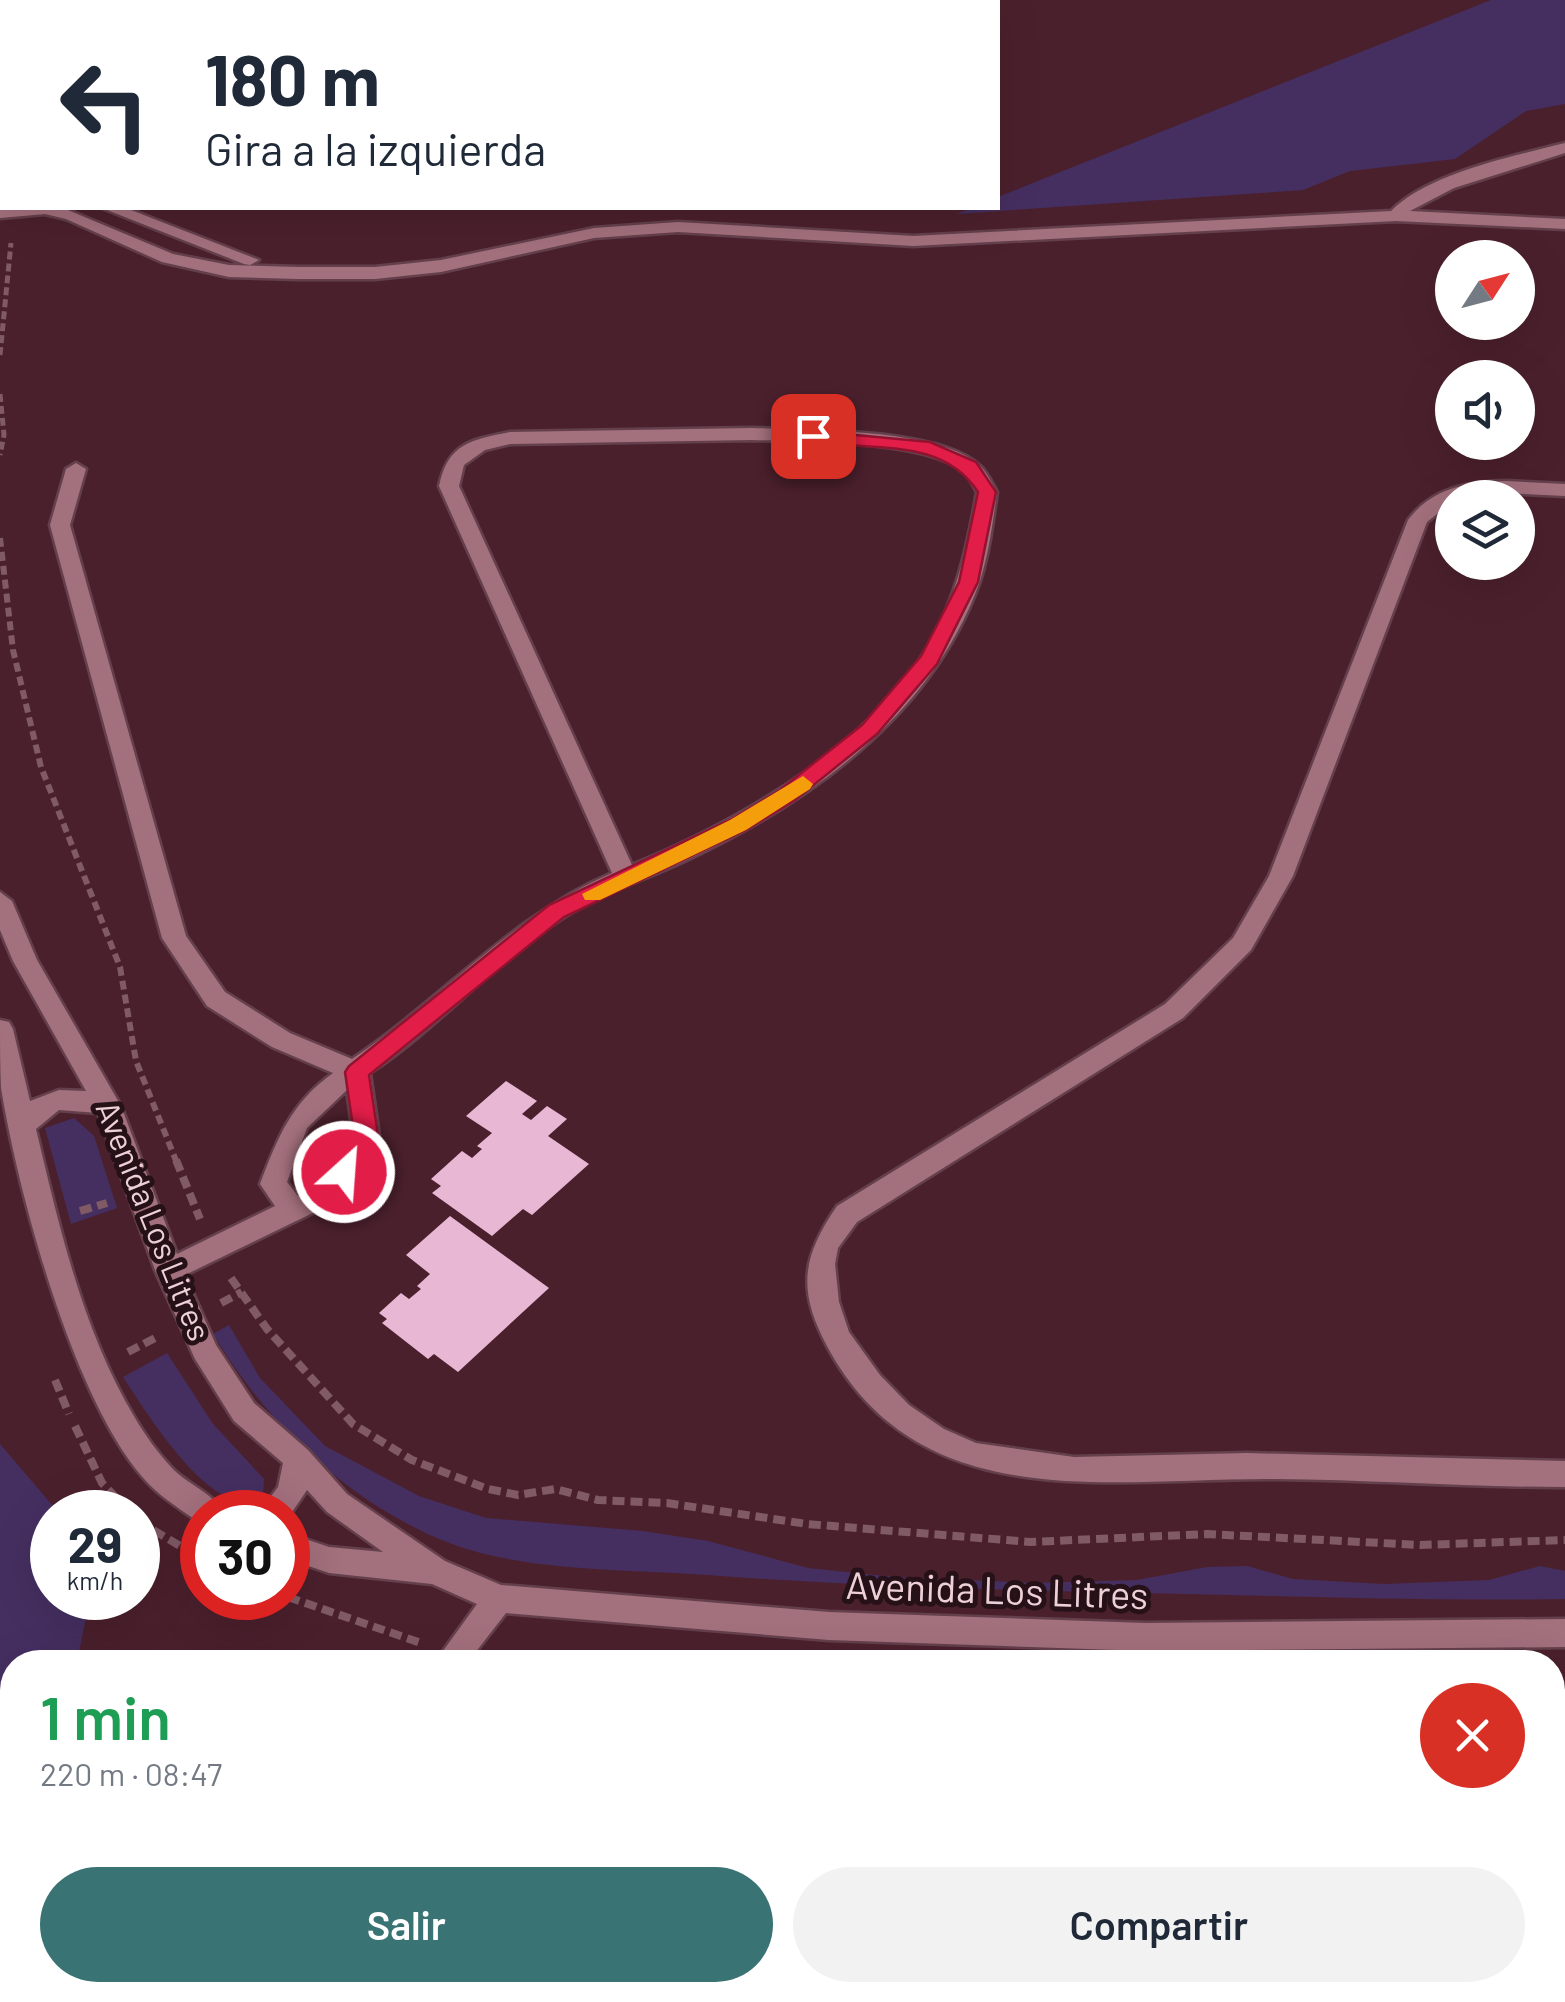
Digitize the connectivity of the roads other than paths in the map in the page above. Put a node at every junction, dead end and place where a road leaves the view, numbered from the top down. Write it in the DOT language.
graph roads {
  1 [pos="1565,148"];
  2 [pos="56,210"];
  3 [pos="116,210"];
  4 [pos="657,210"];
  5 [pos="1396,216"];
  6 [pos="1565,224"];
  7 [pos="678,227"];
  8 [pos="298,273"];
  9 [pos="76,469"];
  10 [pos="1565,490"];
  11 [pos="627,878"];
  12 [pos="2,917"];
  13 [pos="0,1029"];
  14 [pos="357,1072"];
  15 [pos="108,1106"];
  16 [pos="22,1130"];
  17 [pos="291,1208"];
  18 [pos="170,1270"];
  19 [pos="298,1459"];
  20 [pos="1565,1474"];
  21 [pos="292,1490"];
  22 [pos="180,1496"];
  23 [pos="310,1554"];
  24 [pos="434,1571"];
  25 [pos="499,1599"];
  26 [pos="1565,1633"];
  27 [pos="459,1650"];
  1 -- 5 [label="street"];
  2 -- 8 [label="street"];
  3 -- 8 [label="street"];
  4 -- 7 [label="street"];
  5 -- 6 [label="street"];
  5 -- 7 [label="street"];
  7 -- 8 [label="street"];
  9 -- 14 [label="street"];
  10 -- 20 [label="street"];
  11 -- 11 [label="street"];
  11 -- 14 [label="street"];
  12 -- 15 [label="street, Avenida Los Litres"];
  13 -- 16 [label="street"];
  14 -- 17 [label="street"];
  14 -- 17 [label="street"];
  15 -- 16 [label="street"];
  15 -- 18 [label="street, Avenida Los Litres"];
  16 -- 22 [label="street"];
  17 -- 18 [label="street"];
  18 -- 19 [label="street, Avenida Los Litres"];
  19 -- 21 [label="street"];
  19 -- 24 [label="street, Avenida Los Litres"];
  23 -- 24 [label="street, Avenida Los Litres"];
  24 -- 25 [label="street, Avenida Los Litres"];
  25 -- 26 [label="street, Avenida Los Litres"];
  25 -- 27 [label="street"];
}
